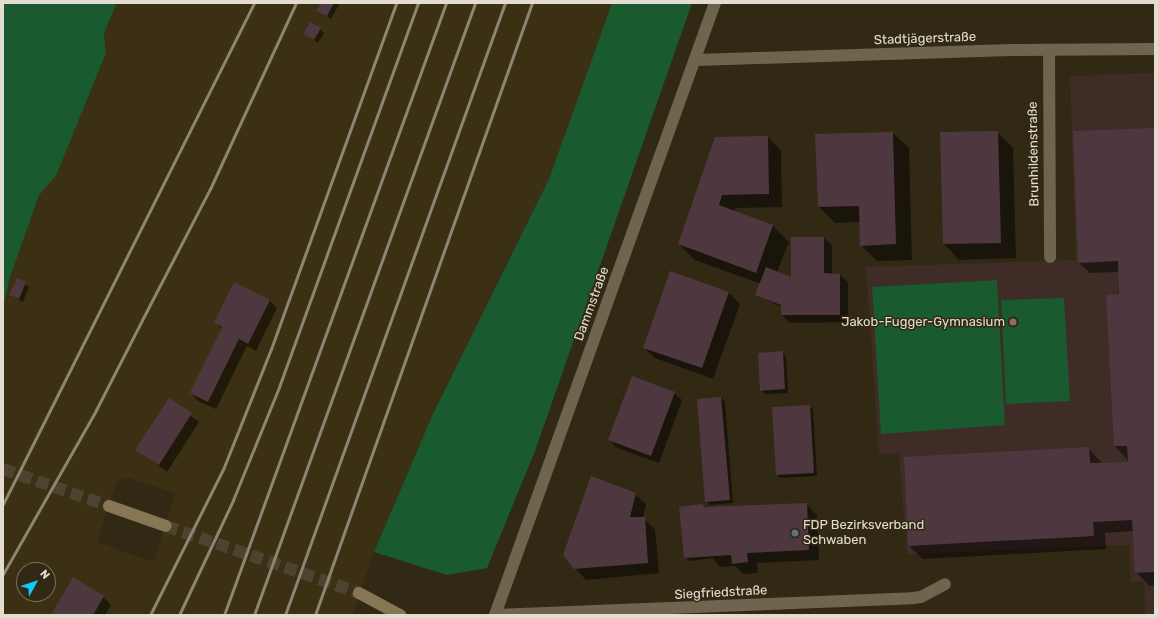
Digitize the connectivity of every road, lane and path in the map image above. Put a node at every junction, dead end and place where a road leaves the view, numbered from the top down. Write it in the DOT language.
graph roads {
  1 [pos="715,3"];
  2 [pos="1155,49"];
  3 [pos="1049,50"];
  4 [pos="696,60"];
  5 [pos="1050,257"];
  6 [pos="109,506"];
  7 [pos="166,526"];
  8 [pos="945,584"];
  9 [pos="359,593"];
  10 [pos="400,615"];
  11 [pos="495,615"];
  1 -- 4 [label="street, Dammstraße"];
  2 -- 3 [label="street, Stadtjägerstraße"];
  3 -- 4 [label="street, Stadtjägerstraße"];
  3 -- 5 [label="street, Brunhildenstraße"];
  4 -- 11 [label="street, Dammstraße"];
  6 -- 7 [label="street"];
  8 -- 11 [label="street, Siegfriedstraße"];
  9 -- 10 [label="street"];
}
